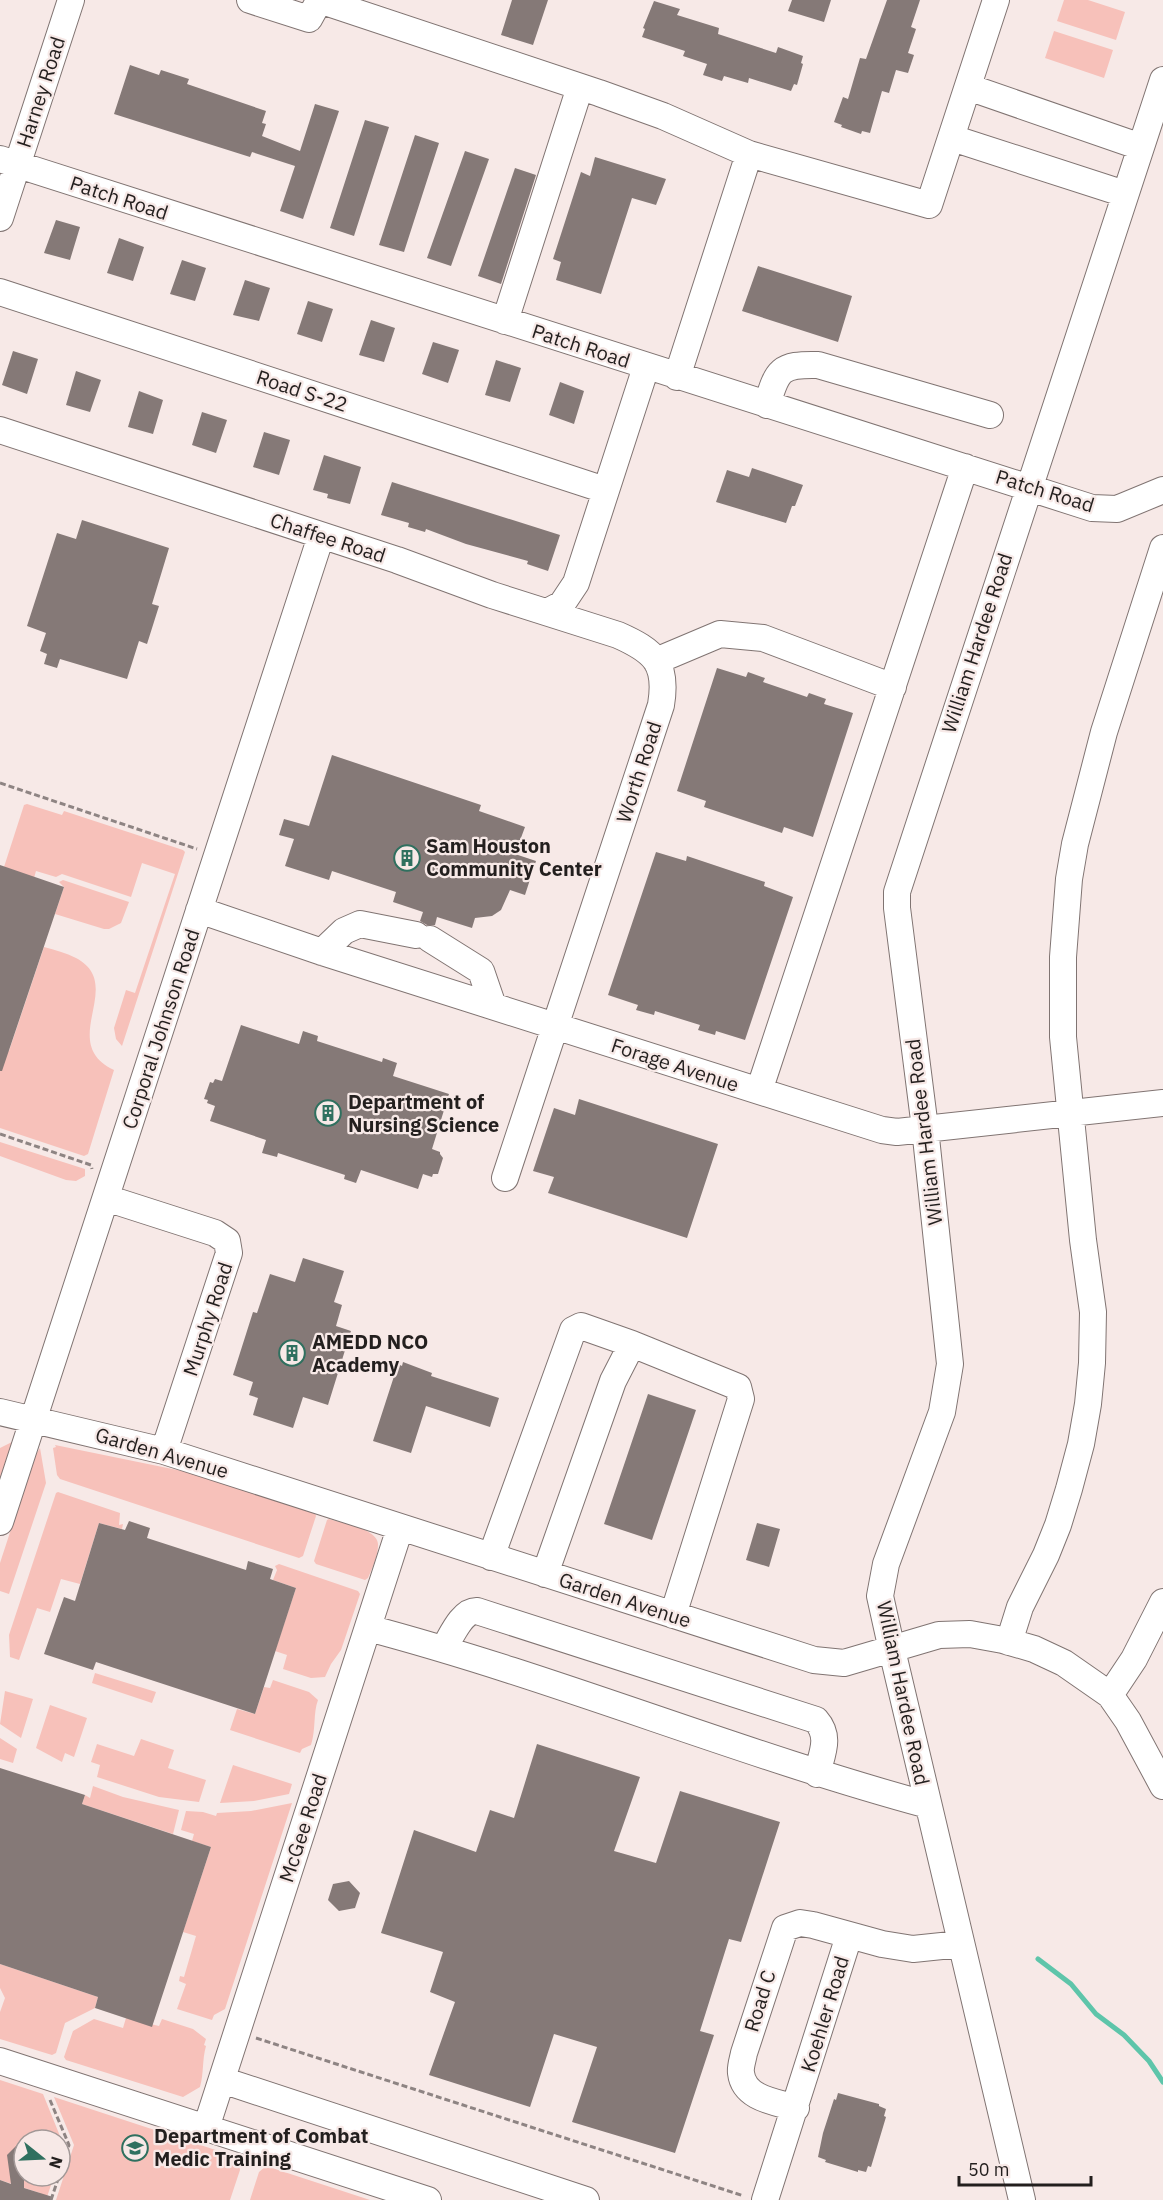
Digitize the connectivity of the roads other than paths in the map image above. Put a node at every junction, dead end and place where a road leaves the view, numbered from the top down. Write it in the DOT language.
graph roads {
  1 [pos="71,0"];
  2 [pos="250,0"];
  3 [pos="996,0"];
  4 [pos="319,1"];
  5 [pos="1163,80"];
  6 [pos="580,87"];
  7 [pos="968,87"];
  8 [pos="952,138"];
  9 [pos="1141,147"];
  10 [pos="749,154"];
  11 [pos="8,162"];
  12 [pos="1125,194"];
  13 [pos="0,218"];
  14 [pos="0,292"];
  15 [pos="505,321"];
  16 [pos="646,367"];
  17 [pos="676,376"];
  18 [pos="767,405"];
  19 [pos="990,415"];
  20 [pos="0,430"];
  21 [pos="965,467"];
  22 [pos="1028,487"];
  23 [pos="605,490"];
  24 [pos="1158,500"];
  25 [pos="321,536"];
  26 [pos="1163,548"];
  27 [pos="547,612"];
  28 [pos="654,658"];
  29 [pos="892,687"];
  30 [pos="199,910"];
  31 [pos="322,952"];
  32 [pos="493,1006"];
  33 [pos="556,1027"];
  34 [pos="759,1091"];
  35 [pos="1163,1103"];
  36 [pos="1070,1112"];
  37 [pos="925,1128"];
  38 [pos="505,1178"];
  39 [pos="106,1198"];
  40 [pos="632,1344"];
  41 [pos="0,1412"];
  42 [pos="33,1419"];
  43 [pos="164,1451"];
  44 [pos="0,1522"];
  45 [pos="400,1528"];
  46 [pos="491,1557"];
  47 [pos="545,1574"];
  48 [pos="1163,1602"];
  49 [pos="673,1615"];
  50 [pos="368,1628"];
  51 [pos="1009,1642"];
  52 [pos="444,1648"];
  53 [pos="891,1650"];
  54 [pos="1110,1695"];
  55 [pos="818,1773"];
  56 [pos="1163,1786"];
  57 [pos="928,1805"];
  58 [pos="849,1936"];
  59 [pos="961,1944"];
  60 [pos="0,2061"];
  61 [pos="222,2080"];
  62 [pos="796,2108"];
  63 [pos="206,2128"];
  64 [pos="755,2198"];
  65 [pos="428,2200"];
  66 [pos="586,2200"];
  67 [pos="1022,2200"];
  1 -- 11 [label="street, Harney Road"];
  2 -- 4 [label="street"];
  3 -- 7 [label="street"];
  4 -- 6 [label="street"];
  5 -- 9 [label="street, William Hardee Road"];
  6 -- 10 [label="street"];
  6 -- 15 [label="street"];
  7 -- 8 [label="street"];
  7 -- 9 [label="street"];
  8 -- 10 [label="street"];
  8 -- 12 [label="street"];
  9 -- 12 [label="street, William Hardee Road"];
  10 -- 17 [label="street"];
  11 -- 13 [label="street, Harney Road"];
  11 -- 15 [label="street, Patch Road"];
  12 -- 22 [label="street, William Hardee Road"];
  14 -- 23 [label="street, Road S-22"];
  15 -- 16 [label="street, Patch Road"];
  16 -- 17 [label="street, Patch Road"];
  16 -- 23 [label="street"];
  17 -- 18 [label="street, Patch Road"];
  18 -- 19 [label="street"];
  18 -- 21 [label="street, Patch Road"];
  20 -- 25 [label="street, Chaffee Road"];
  21 -- 22 [label="street, Patch Road"];
  21 -- 29 [label="street"];
  22 -- 24 [label="street, Patch Road"];
  22 -- 37 [label="street, William Hardee Road"];
  23 -- 27 [label="street"];
  25 -- 27 [label="street, Chaffee Road"];
  25 -- 30 [label="street, Corporal Johnson Road"];
  26 -- 36 [label="street"];
  27 -- 28 [label="street, Chaffee Road"];
  28 -- 29 [label="street"];
  28 -- 33 [label="street, Worth Road"];
  29 -- 34 [label="street"];
  30 -- 31 [label="street, Forage Avenue"];
  30 -- 39 [label="street, Corporal Johnson Road"];
  31 -- 32 [label="street, Forage Avenue"];
  31 -- 32 [label="street"];
  32 -- 33 [label="street, Forage Avenue"];
  33 -- 34 [label="street, Forage Avenue"];
  33 -- 38 [label="street, Worth Road"];
  34 -- 37 [label="street, Forage Avenue"];
  35 -- 36 [label="street, Forage Avenue"];
  36 -- 37 [label="street, Forage Avenue"];
  36 -- 51 [label="street"];
  37 -- 53 [label="street, William Hardee Road"];
  39 -- 42 [label="street, Corporal Johnson Road"];
  39 -- 43 [label="street, Murphy Road"];
  40 -- 46 [label="street"];
  40 -- 47 [label="street"];
  40 -- 49 [label="street"];
  41 -- 42 [label="street, Garden Avenue"];
  42 -- 43 [label="street, Garden Avenue"];
  42 -- 44 [label="street, Corporal Johnson Road"];
  43 -- 45 [label="street, Garden Avenue"];
  45 -- 46 [label="street, Garden Avenue"];
  45 -- 50 [label="street, McGee Road"];
  46 -- 47 [label="street, Garden Avenue"];
  47 -- 49 [label="street, Garden Avenue"];
  48 -- 54 [label="street"];
  49 -- 53 [label="street, Garden Avenue"];
  50 -- 52 [label="street"];
  50 -- 61 [label="street, McGee Road"];
  51 -- 53 [label="street, Garden Avenue"];
  51 -- 54 [label="street, Garden Avenue"];
  52 -- 55 [label="street"];
  52 -- 55 [label="street"];
  53 -- 57 [label="street, William Hardee Road"];
  54 -- 56 [label="street, Garden Avenue"];
  55 -- 57 [label="street"];
  57 -- 59 [label="street, William Hardee Road"];
  58 -- 59 [label="street, Koehler Road"];
  58 -- 62 [label="street, Koehler Road"];
  58 -- 62 [label="street, Road C"];
  59 -- 67 [label="street, William Hardee Road"];
  60 -- 63 [label="street"];
  61 -- 63 [label="street, McGee Road"];
  61 -- 66 [label="street"];
  62 -- 64 [label="street, Koehler Road"];
  63 -- 65 [label="street"];
}
